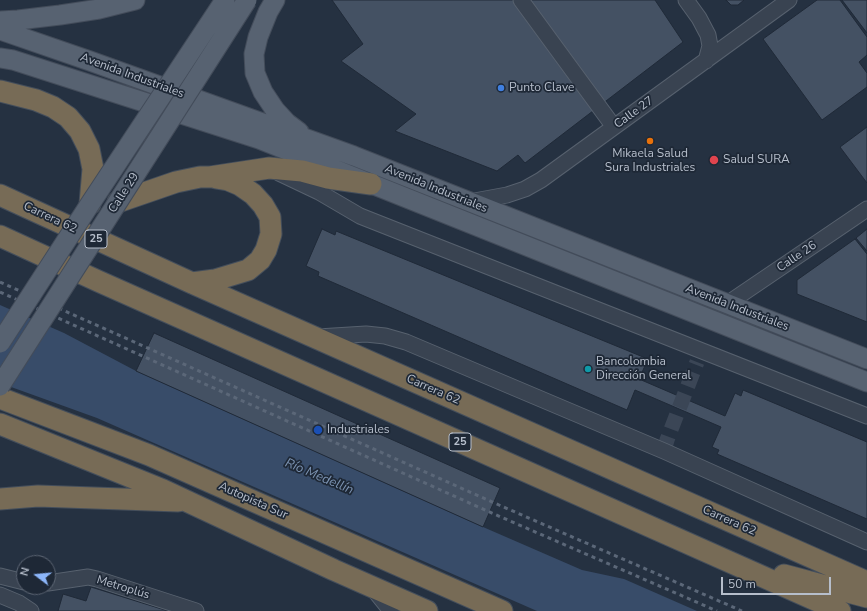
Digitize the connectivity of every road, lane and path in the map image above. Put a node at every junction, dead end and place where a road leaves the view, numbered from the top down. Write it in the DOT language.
graph roads {
  1 [pos="135,0"];
  2 [pos="225,0"];
  3 [pos="247,0"];
  4 [pos="275,0"];
  5 [pos="521,0"];
  6 [pos="686,0"];
  7 [pos="789,0"];
  8 [pos="0,21"];
  9 [pos="0,30"];
  10 [pos="0,58"];
  11 [pos="706,61"];
  12 [pos="0,91"];
  13 [pos="614,127"];
  14 [pos="308,139"];
  15 [pos="269,168"];
  16 [pos="210,177"];
  17 [pos="371,184"];
  18 [pos="0,195"];
  19 [pos="123,201"];
  20 [pos="468,202"];
  21 [pos="90,204"];
  22 [pos="866,209"];
  23 [pos="0,236"];
  24 [pos="192,283"];
  25 [pos="727,304"];
  26 [pos="315,337"];
  27 [pos="0,343"];
  28 [pos="867,359"];
  29 [pos="867,382"];
  30 [pos="0,386"];
  31 [pos="0,398"];
  32 [pos="867,416"];
  33 [pos="0,424"];
  34 [pos="0,499"];
  35 [pos="187,501"];
  36 [pos="867,542"];
  37 [pos="723,559"];
  38 [pos="0,576"];
  39 [pos="16,580"];
  40 [pos="56,582"];
  41 [pos="867,582"];
  42 [pos="372,587"];
  43 [pos="0,595"];
  44 [pos="867,597"];
  45 [pos="31,611"];
  46 [pos="196,611"];
  47 [pos="391,611"];
  48 [pos="427,611"];
  49 [pos="502,611"];
  50 [pos="840,611"];
  1 -- 8 [label="main road"];
  2 -- 21 [label="main road, Calle 29, bridge"];
  3 -- 19 [label="main road, Calle 29, bridge"];
  4 -- 14 [label="main road"];
  5 -- 13 [label="street"];
  6 -- 11 [label="street"];
  7 -- 11 [label="street, Calle 27"];
  9 -- 14 [label="main road, Avenida Industriales"];
  10 -- 17 [label="main road, Avenida Industriales"];
  11 -- 13 [label="street, Calle 27"];
  12 -- 21 [label="highway"];
  13 -- 20 [label="street, Calle 27"];
  14 -- 20 [label="main road, Avenida Industriales"];
  15 -- 16 [label="highway"];
  15 -- 17 [label="highway"];
  15 -- 32 [label="street"];
  16 -- 19 [label="highway"];
  16 -- 24 [label="highway"];
  17 -- 29 [label="main road, Avenida Industriales"];
  18 -- 24 [label="highway, Carrera 62 / 25"];
  19 -- 30 [label="main road, Calle 29, bridge"];
  20 -- 25 [label="main road, Avenida Industriales"];
  21 -- 27 [label="main road, Calle 29, bridge"];
  22 -- 25 [label="street, Calle 26"];
  23 -- 37 [label="highway, 25"];
  24 -- 26 [label="highway, Carrera 62 / 25"];
  25 -- 28 [label="main road, Avenida Industriales"];
  26 -- 36 [label="street"];
  26 -- 41 [label="highway, Carrera 62 / 25"];
  31 -- 49 [label="highway, Autopista Sur"];
  33 -- 35 [label="highway"];
  34 -- 35 [label="highway"];
  35 -- 42 [label="highway"];
  37 -- 44 [label="highway"];
  37 -- 50 [label="highway, 25"];
  38 -- 39 [label="street"];
  40 -- 46 [label="street, Metroplús"];
  42 -- 47 [label="street"];
  42 -- 48 [label="highway"];
  43 -- 45 [label="street"];
}
